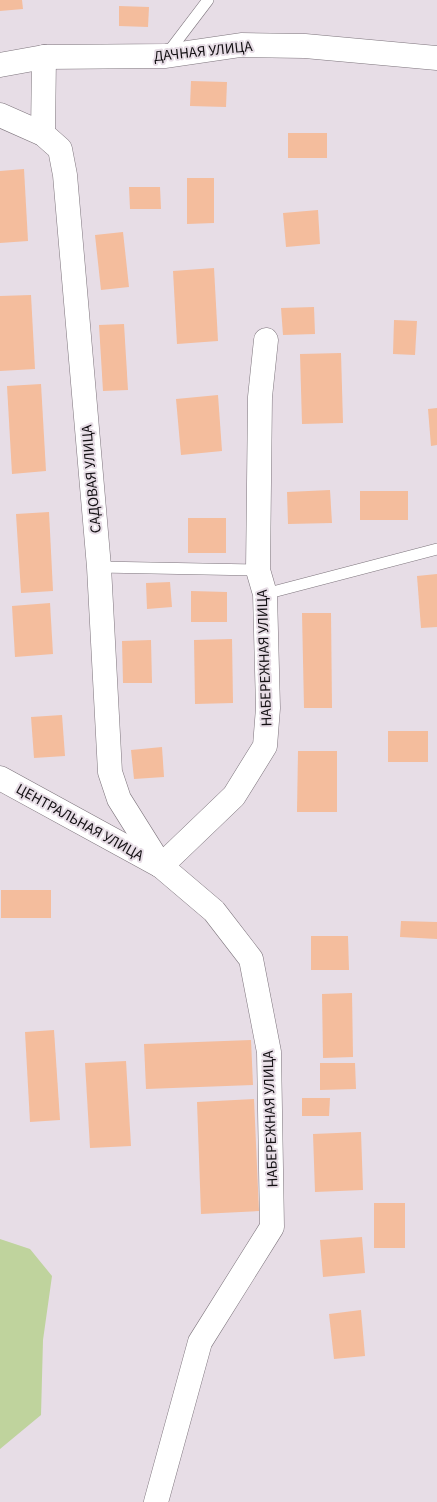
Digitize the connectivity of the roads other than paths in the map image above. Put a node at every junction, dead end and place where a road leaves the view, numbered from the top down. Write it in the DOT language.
graph roads {
  1 [pos="208,0"];
  2 [pos="166,56"];
  3 [pos="44,57"];
  4 [pos="437,58"];
  5 [pos="0,65"];
  6 [pos="0,115"];
  7 [pos="43,134"];
  8 [pos="266,340"];
  9 [pos="437,549"];
  10 [pos="99,567"];
  11 [pos="258,570"];
  12 [pos="265,594"];
  13 [pos="0,778"];
  14 [pos="161,866"];
  15 [pos="156,1502"];
  1 -- 2 [label="lane"];
  2 -- 3 [label="street, ДАЧНАЯ УЛИЦА"];
  2 -- 4 [label="street, ДАЧНАЯ УЛИЦА"];
  3 -- 5 [label="street, ДАЧНАЯ УЛИЦА"];
  3 -- 7 [label="street"];
  6 -- 7 [label="street, САДОВАЯ УЛИЦА"];
  7 -- 10 [label="street, САДОВАЯ УЛИЦА"];
  8 -- 11 [label="street, НАБЕРЕЖНАЯ УЛИЦА"];
  9 -- 12 [label="lane"];
  10 -- 11 [label="lane"];
  10 -- 14 [label="street, САДОВАЯ УЛИЦА"];
  11 -- 12 [label="street, НАБЕРЕЖНАЯ УЛИЦА"];
  12 -- 14 [label="street, НАБЕРЕЖНАЯ УЛИЦА"];
  13 -- 14 [label="street, ЦЕНТРАЛЬНАЯ УЛИЦА"];
  14 -- 15 [label="street, НАБЕРЕЖНАЯ УЛИЦА"];
}
